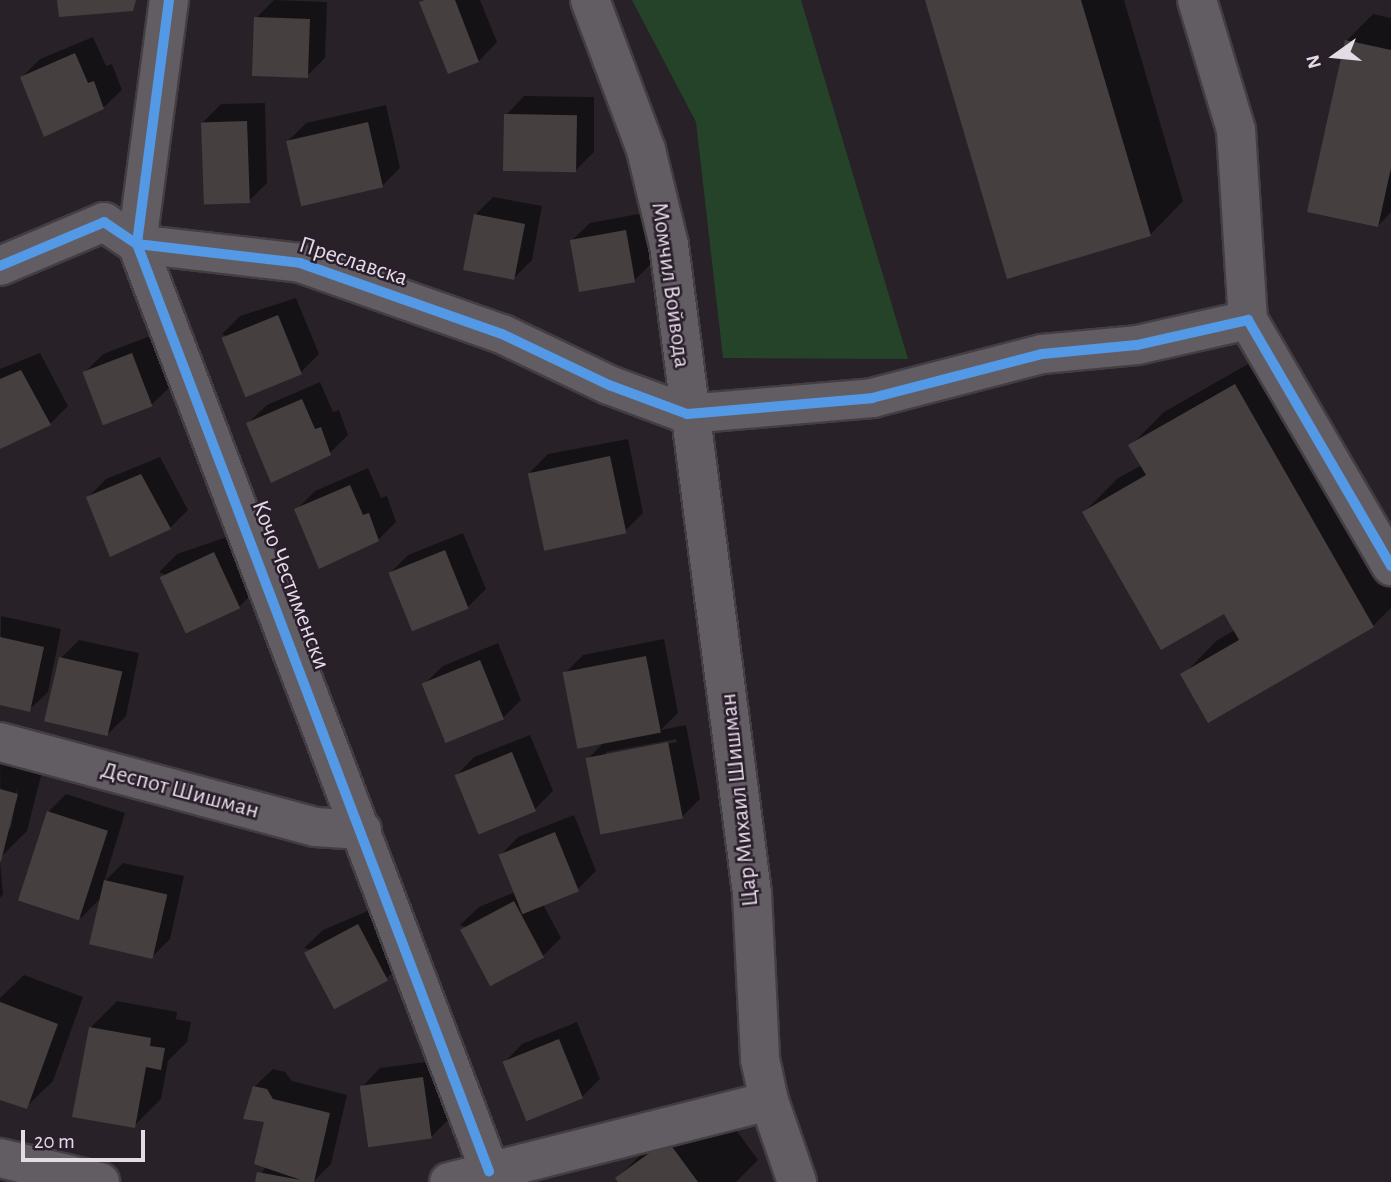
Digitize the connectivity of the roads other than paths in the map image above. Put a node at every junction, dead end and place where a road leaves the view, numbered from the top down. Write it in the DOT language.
graph roads {
  1 [pos="169,0"];
  2 [pos="590,0"];
  3 [pos="1197,0"];
  4 [pos="138,244"];
  5 [pos="0,266"];
  6 [pos="1248,320"];
  7 [pos="687,414"];
  8 [pos="1391,566"];
  9 [pos="0,742"];
  10 [pos="362,830"];
  11 [pos="769,1101"];
  12 [pos="0,1158"];
  13 [pos="487,1178"];
  14 [pos="100,1182"];
  15 [pos="449,1182"];
  16 [pos="797,1182"];
  1 -- 4 [label="street, Кочо Честименски"];
  2 -- 7 [label="street, Момчил Войвода"];
  3 -- 6 [label="street"];
  4 -- 5 [label="street, Преславска"];
  4 -- 7 [label="street, Преславска"];
  4 -- 10 [label="street, Кочо Честименски"];
  6 -- 7 [label="street"];
  6 -- 8 [label="street"];
  7 -- 11 [label="street, Цар Михаил Шишман"];
  9 -- 10 [label="street, Деспот Шишман"];
  10 -- 13 [label="street, Кочо Честименски"];
  11 -- 13 [label="street"];
  11 -- 16 [label="street, Цар Михаил Шишман"];
  12 -- 14 [label="street"];
  13 -- 15 [label="street"];
}
